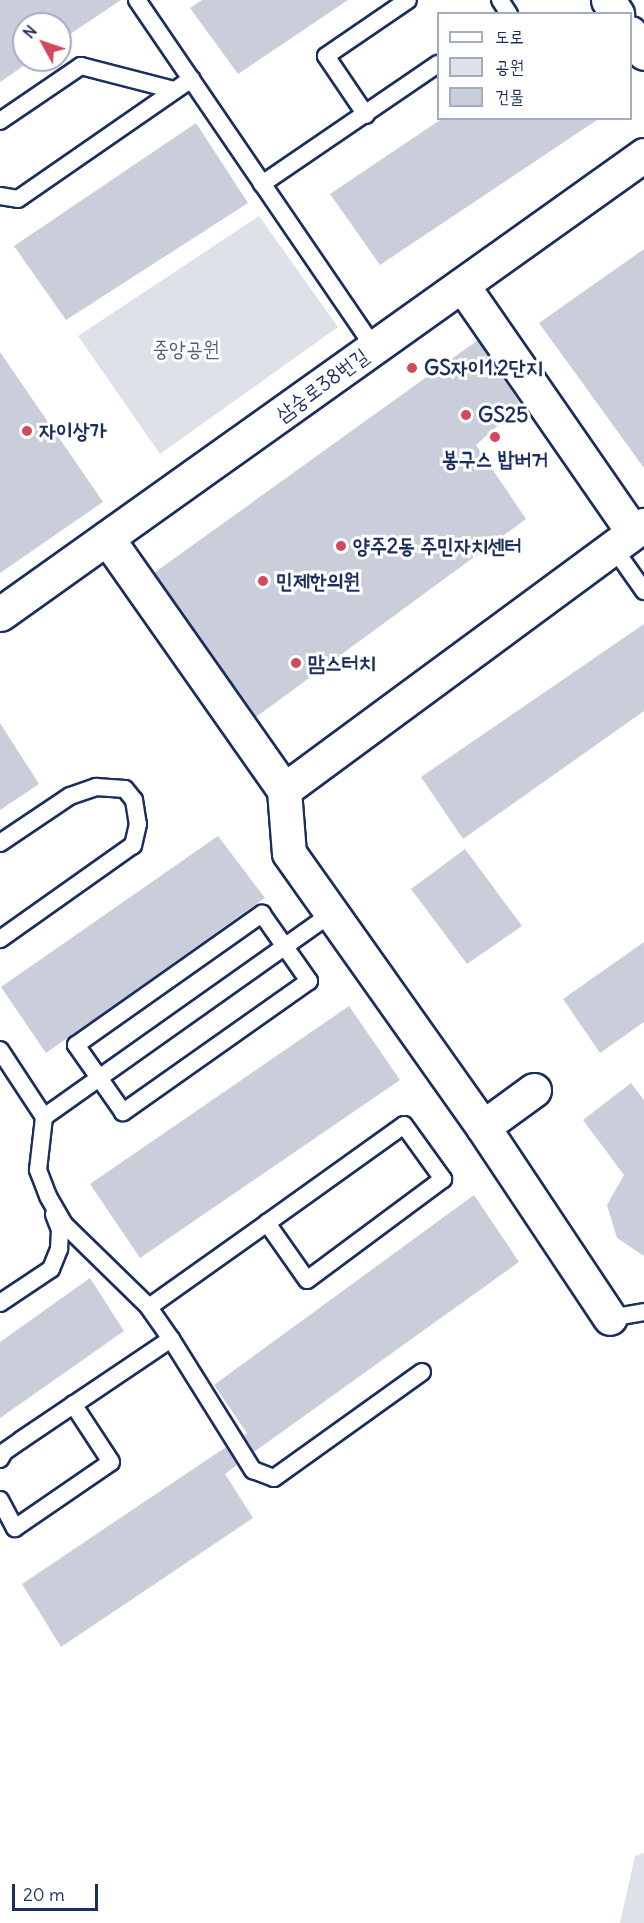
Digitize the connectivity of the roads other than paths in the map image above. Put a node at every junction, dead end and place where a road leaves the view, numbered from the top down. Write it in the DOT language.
graph roads {
  1 [pos="137,0"];
  2 [pos="408,0"];
  3 [pos="632,36"];
  4 [pos="644,53"];
  5 [pos="437,65"];
  6 [pos="191,78"];
  7 [pos="174,90"];
  8 [pos="366,115"];
  9 [pos="0,121"];
  10 [pos="644,155"];
  11 [pos="262,184"];
  12 [pos="0,196"];
  13 [pos="462,285"];
  14 [pos="374,348"];
  15 [pos="630,535"];
  16 [pos="107,538"];
  17 [pos="644,591"];
  18 [pos="0,614"];
  19 [pos="284,790"];
  20 [pos="0,843"];
  21 [pos="332,913"];
  22 [pos="0,939"];
  23 [pos="285,947"];
  24 [pos="0,1050"];
  25 [pos="99,1078"];
  26 [pos="534,1090"];
  27 [pos="44,1117"];
  28 [pos="483,1127"];
  29 [pos="48,1196"];
  30 [pos="267,1223"];
  31 [pos="0,1304"];
  32 [pos="149,1308"];
  33 [pos="644,1312"];
  34 [pos="610,1318"];
  35 [pos="171,1339"];
  36 [pos="422,1372"];
  37 [pos="73,1404"];
  38 [pos="0,1459"];
  39 [pos="0,1500"];
  1 -- 6 [label="lane"];
  2 -- 8 [label="lane"];
  3 -- 4 [label="street"];
  5 -- 8 [label="lane"];
  6 -- 7 [label="lane"];
  6 -- 11 [label="lane"];
  7 -- 9 [label="lane"];
  7 -- 12 [label="lane"];
  8 -- 11 [label="lane"];
  10 -- 13 [label="street, 삼숭로38번길"];
  11 -- 14 [label="lane"];
  13 -- 14 [label="street, 삼숭로38번길"];
  13 -- 15 [label="street"];
  14 -- 16 [label="street, 삼숭로38번길"];
  15 -- 17 [label="lane"];
  15 -- 19 [label="street"];
  16 -- 18 [label="street, 삼숭로38번길"];
  16 -- 19 [label="street"];
  19 -- 21 [label="street"];
  20 -- 22 [label="lane"];
  21 -- 23 [label="lane"];
  21 -- 28 [label="street"];
  23 -- 25 [label="lane"];
  23 -- 25 [label="lane"];
  23 -- 25 [label="lane"];
  24 -- 27 [label="lane"];
  25 -- 27 [label="lane"];
  26 -- 28 [label="street"];
  27 -- 29 [label="lane"];
  28 -- 34 [label="street"];
  29 -- 31 [label="lane"];
  29 -- 32 [label="lane"];
  30 -- 30 [label="lane"];
  30 -- 32 [label="lane"];
  32 -- 35 [label="lane"];
  33 -- 34 [label="lane"];
  35 -- 36 [label="lane"];
  35 -- 37 [label="lane"];
  37 -- 38 [label="lane"];
  37 -- 39 [label="lane"];
}
